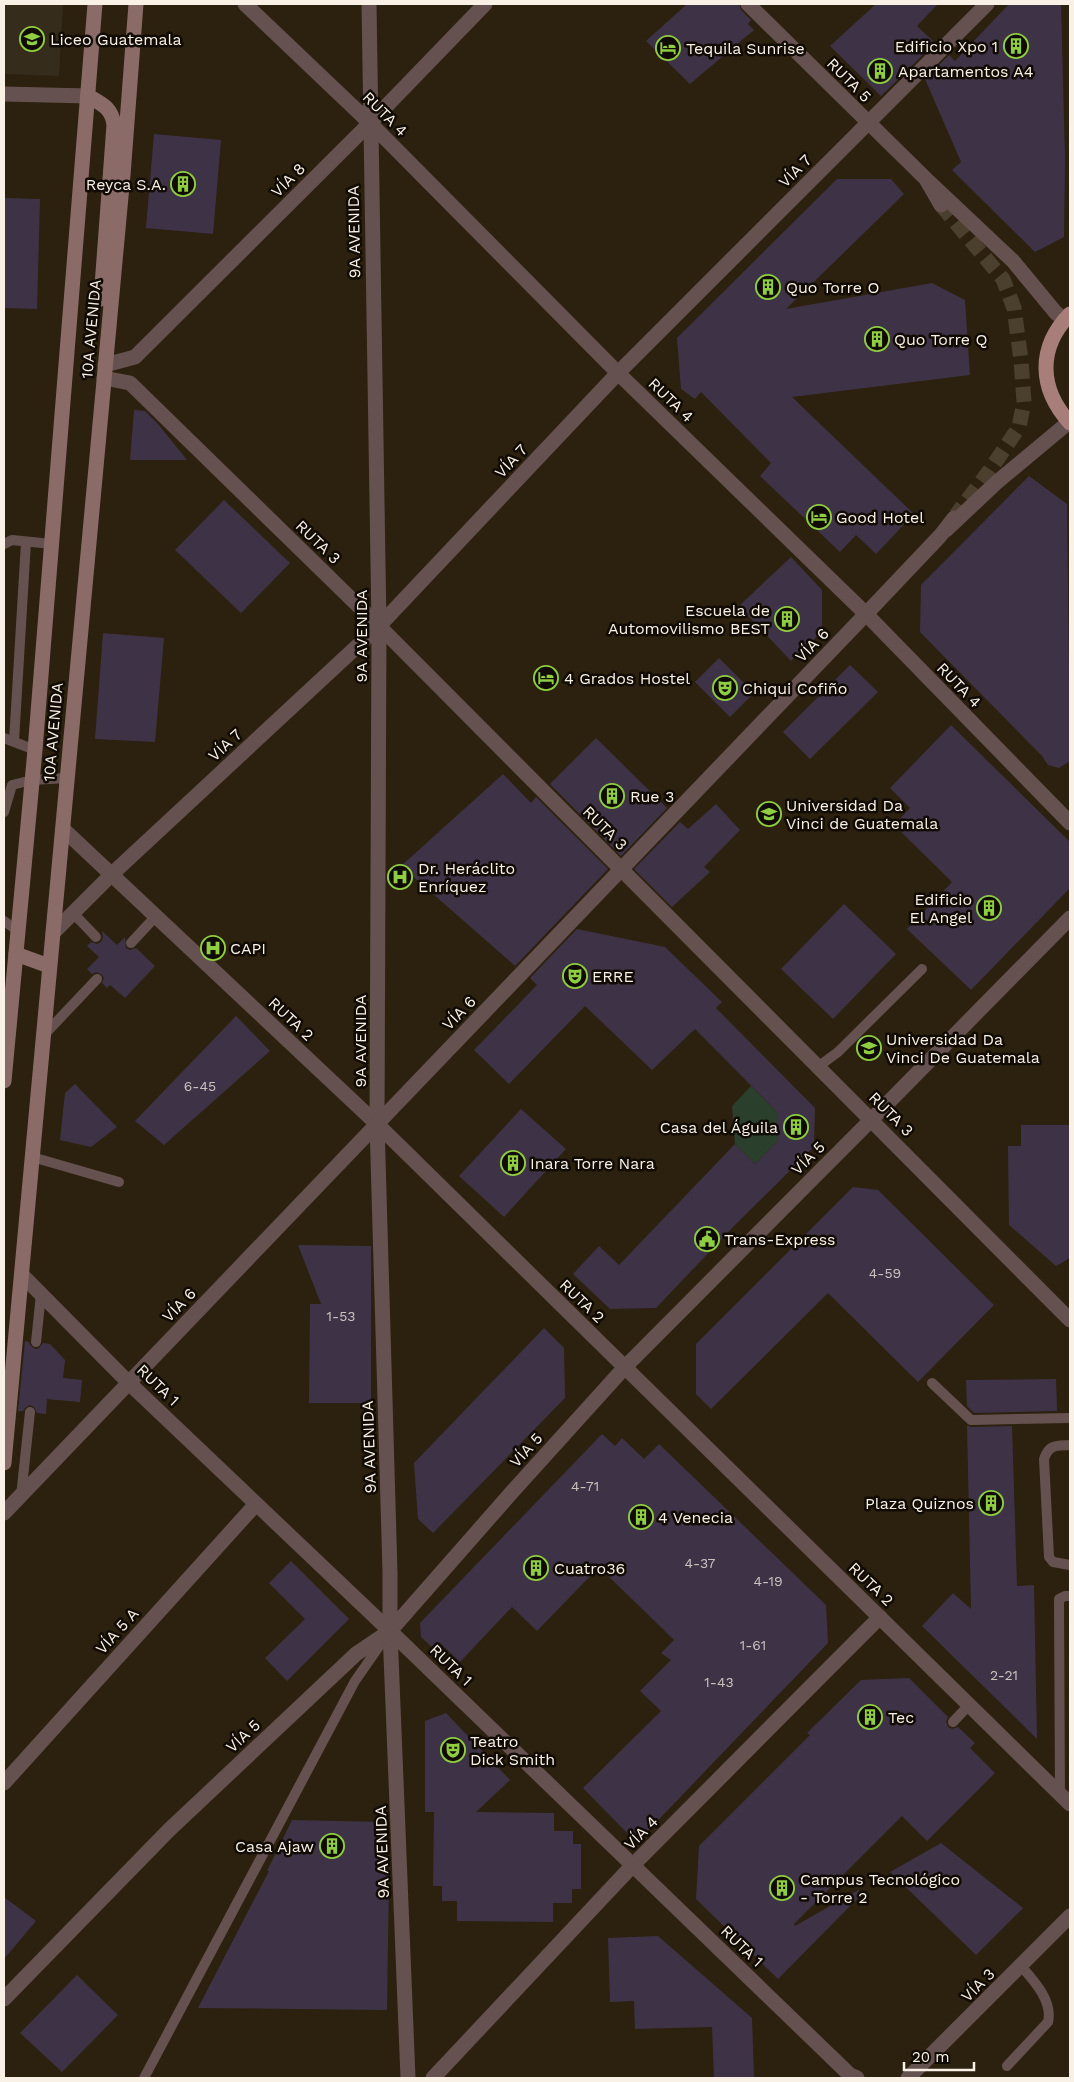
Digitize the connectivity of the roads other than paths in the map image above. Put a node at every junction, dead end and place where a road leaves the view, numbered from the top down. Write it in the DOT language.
graph roads {
  1 [pos="95,4"];
  2 [pos="136,4"];
  3 [pos="245,4"];
  4 [pos="369,4"];
  5 [pos="485,4"];
  6 [pos="748,4"];
  7 [pos="987,4"];
  8 [pos="4,94"];
  9 [pos="88,96"];
  10 [pos="370,123"];
  11 [pos="868,123"];
  12 [pos="926,179"];
  13 [pos="941,205"];
  14 [pos="1067,317"];
  15 [pos="107,337"];
  16 [pos="104,371"];
  17 [pos="618,373"];
  18 [pos="1070,423"];
  19 [pos="954,518"];
  20 [pos="940,536"];
  21 [pos="26,542"];
  22 [pos="4,544"];
  23 [pos="52,544"];
  24 [pos="866,614"];
  25 [pos="378,626"];
  26 [pos="9,740"];
  27 [pos="35,750"];
  28 [pos="67,778"];
  29 [pos="32,780"];
  30 [pos="4,812"];
  31 [pos="1070,823"];
  32 [pos="63,829"];
  33 [pos="622,869"];
  34 [pos="112,874"];
  35 [pos="73,913"];
  36 [pos="156,916"];
  37 [pos="1070,918"];
  38 [pos="4,921"];
  39 [pos="18,931"];
  40 [pos="52,933"];
  41 [pos="96,937"];
  42 [pos="131,943"];
  43 [pos="16,954"];
  44 [pos="49,966"];
  45 [pos="922,969"];
  46 [pos="97,979"];
  47 [pos="43,1036"];
  48 [pos="6,1040"];
  49 [pos="819,1066"];
  50 [pos="4,1081"];
  51 [pos="872,1119"];
  52 [pos="377,1124"];
  53 [pos="32,1157"];
  54 [pos="119,1182"];
  55 [pos="22,1275"];
  56 [pos="40,1294"];
  57 [pos="1070,1320"];
  58 [pos="36,1342"];
  59 [pos="625,1367"];
  60 [pos="129,1382"];
  61 [pos="932,1383"];
  62 [pos="30,1412"];
  63 [pos="1070,1418"];
  64 [pos="1070,1445"];
  65 [pos="4,1463"];
  66 [pos="20,1496"];
  67 [pos="256,1504"];
  68 [pos="4,1513"];
  69 [pos="1070,1565"];
  70 [pos="1070,1596"];
  71 [pos="880,1618"];
  72 [pos="390,1631"];
  73 [pos="969,1705"];
  74 [pos="953,1722"];
  75 [pos="4,1782"];
  76 [pos="1065,1799"];
  77 [pos="633,1865"];
  78 [pos="1070,1916"];
  79 [pos="1021,1966"];
  80 [pos="4,1999"];
  81 [pos="1006,2066"];
  82 [pos="144,2078"];
  83 [pos="408,2078"];
  84 [pos="432,2078"];
  85 [pos="857,2078"];
  86 [pos="910,2078"];
  1 -- 9 [label="main road, 10A AVENIDA"];
  2 -- 15 [label="main road, 10A AVENIDA"];
  3 -- 10 [label="street, RUTA 4"];
  4 -- 10 [label="street, 9A AVENIDA"];
  5 -- 10 [label="street, VÍA 8"];
  6 -- 11 [label="street, RUTA 5"];
  7 -- 11 [label="street, VÍA 7"];
  8 -- 9 [label="street"];
  9 -- 15 [label="main road"];
  9 -- 23 [label="main road, 10A AVENIDA"];
  10 -- 16 [label="street, VÍA 8"];
  10 -- 17 [label="street, RUTA 4"];
  10 -- 25 [label="street, 9A AVENIDA"];
  11 -- 12 [label="street, RUTA 5"];
  11 -- 17 [label="street, VÍA 7"];
  12 -- 13 [label="street, RUTA 5"];
  12 -- 14 [label="street, RUTA 5"];
  14 -- 18 [label="main road"];
  15 -- 16 [label="main road, 10A AVENIDA"];
  16 -- 25 [label="street, RUTA 3"];
  16 -- 28 [label="main road, 10A AVENIDA"];
  17 -- 24 [label="street, RUTA 4"];
  17 -- 25 [label="street, VÍA 7"];
  18 -- 20 [label="street, VÍA 6"];
  19 -- 20 [label="street, VÍA 6"];
  20 -- 24 [label="street, VÍA 6"];
  21 -- 22 [label="lane"];
  21 -- 23 [label="lane"];
  21 -- 26 [label="lane"];
  23 -- 27 [label="main road, 10A AVENIDA"];
  24 -- 31 [label="street, RUTA 4"];
  24 -- 33 [label="street, VÍA 6"];
  25 -- 33 [label="street, RUTA 3"];
  25 -- 34 [label="street, VÍA 7"];
  25 -- 52 [label="street, 9A AVENIDA"];
  26 -- 27 [label="lane"];
  27 -- 29 [label="main road, 10A AVENIDA"];
  28 -- 29 [label="lane"];
  28 -- 32 [label="main road, 10A AVENIDA"];
  29 -- 30 [label="lane"];
  29 -- 39 [label="main road, 10A AVENIDA"];
  32 -- 34 [label="street, RUTA 2"];
  32 -- 40 [label="main road, 10A AVENIDA"];
  33 -- 49 [label="street, RUTA 3"];
  33 -- 52 [label="street, VÍA 6"];
  34 -- 35 [label="street, VÍA 7"];
  34 -- 36 [label="street, RUTA 2"];
  35 -- 40 [label="street, VÍA 7"];
  35 -- 41 [label="lane"];
  36 -- 42 [label="lane"];
  36 -- 52 [label="street, RUTA 2"];
  37 -- 51 [label="street, VÍA 5"];
  38 -- 39 [label="lane"];
  39 -- 43 [label="main road, 10A AVENIDA"];
  40 -- 44 [label="main road, 10A AVENIDA"];
  43 -- 44 [label="main road"];
  43 -- 48 [label="main road, 10A AVENIDA"];
  44 -- 47 [label="main road, 10A AVENIDA"];
  45 -- 49 [label="lane"];
  46 -- 47 [label="lane"];
  47 -- 53 [label="main road, 10A AVENIDA"];
  48 -- 50 [label="main road, 10A AVENIDA"];
  49 -- 51 [label="street, RUTA 3"];
  51 -- 57 [label="street, RUTA 3"];
  51 -- 59 [label="street, VÍA 5"];
  52 -- 59 [label="street, RUTA 2"];
  52 -- 60 [label="street, VÍA 6"];
  52 -- 72 [label="street, 9A AVENIDA"];
  53 -- 54 [label="lane"];
  53 -- 55 [label="main road, 10A AVENIDA"];
  55 -- 56 [label="street, RUTA 1"];
  55 -- 65 [label="main road, 10A AVENIDA"];
  56 -- 58 [label="lane"];
  56 -- 60 [label="street, RUTA 1"];
  59 -- 71 [label="street, RUTA 2"];
  59 -- 72 [label="street, VÍA 5"];
  60 -- 66 [label="street, VÍA 6"];
  60 -- 67 [label="street, RUTA 1"];
  61 -- 63 [label="lane"];
  62 -- 66 [label="lane"];
  64 -- 69 [label="lane"];
  66 -- 68 [label="street, VÍA 6"];
  67 -- 72 [label="street, RUTA 1"];
  67 -- 75 [label="street, VÍA 5 A"];
  70 -- 76 [label="lane"];
  71 -- 73 [label="street, RUTA 2"];
  71 -- 77 [label="street, VÍA 4"];
  72 -- 77 [label="street, RUTA 1"];
  72 -- 80 [label="street, VÍA 5"];
  72 -- 82 [label="lane"];
  72 -- 83 [label="street, 9A AVENIDA"];
  73 -- 74 [label="lane"];
  73 -- 76 [label="street, RUTA 2"];
  77 -- 84 [label="street, VÍA 4"];
  77 -- 85 [label="street, RUTA 1"];
  78 -- 79 [label="street, VÍA 3"];
  79 -- 81 [label="lane"];
  79 -- 86 [label="street, VÍA 3"];
}
